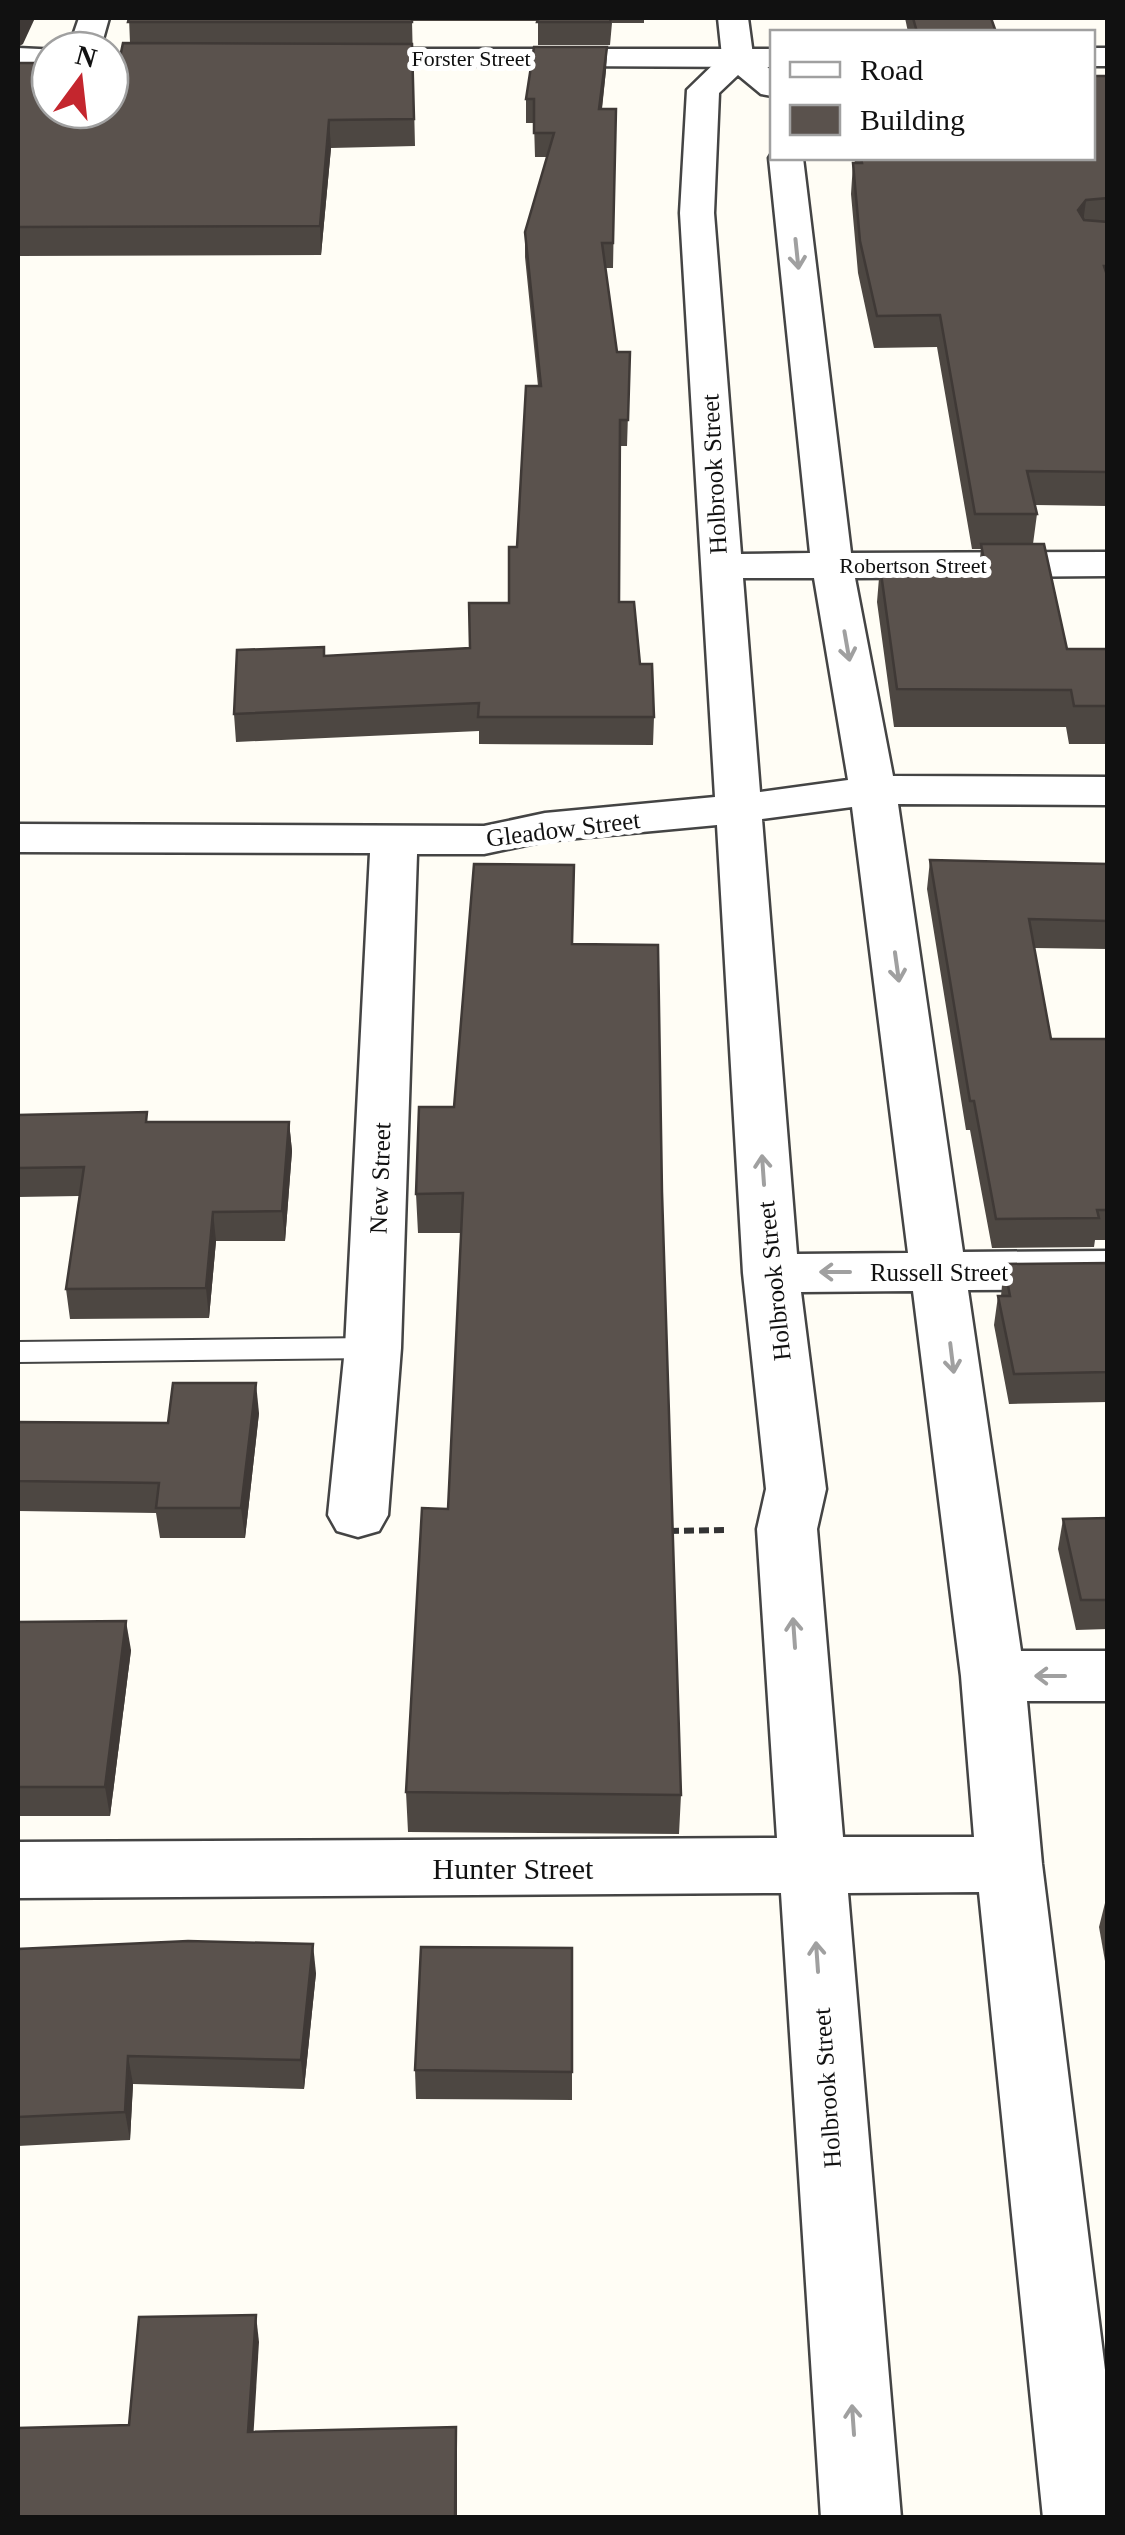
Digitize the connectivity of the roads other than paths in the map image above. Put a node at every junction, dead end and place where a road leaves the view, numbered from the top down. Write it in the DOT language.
graph roads {
  1 [pos="754,55"];
  2 [pos="308,58"];
  3 [pos="786,160"];
  4 [pos="1108,564"];
  5 [pos="832,565"];
  6 [pos="719,566"];
  7 [pos="872,790"];
  8 [pos="1108,791"];
  9 [pos="736,809"];
  10 [pos="18,838"];
  11 [pos="394,841"];
  12 [pos="1108,1270"];
  13 [pos="771,1272"];
  14 [pos="940,1272"];
  15 [pos="373,1348"];
  16 [pos="18,1352"];
  17 [pos="358,1515"];
  18 [pos="993,1676"];
  19 [pos="1108,1676"];
  20 [pos="1010,1864"];
  21 [pos="810,1867"];
  22 [pos="18,1870"];
  23 [pos="861,2518"];
  24 [pos="1083,2518"];
  1 -- 2 [label="street, Forster Street"];
  1 -- 6 [label="street, Holbrook Street"];
  3 -- 5 [label="street, one-way"];
  4 -- 5 [label="street, Robertson Street"];
  5 -- 6 [label="street, Robertson Street"];
  5 -- 7 [label="street, one-way"];
  6 -- 9 [label="street, Holbrook Street"];
  7 -- 8 [label="street, Gleadow Street"];
  7 -- 9 [label="street, Gleadow Street"];
  7 -- 14 [label="street, one-way"];
  9 -- 11 [label="street, Gleadow Street"];
  13 -- 9 [label="street, Holbrook Street, one-way"];
  10 -- 11 [label="street, Gleadow Street"];
  11 -- 15 [label="street, New Street"];
  12 -- 14 [label="street, Russell Street"];
  14 -- 13 [label="street, Russell Street, one-way"];
  21 -- 13 [label="street, Holbrook Street, one-way"];
  14 -- 18 [label="street, one-way"];
  15 -- 16 [label="lane"];
  15 -- 17 [label="street, New Street"];
  19 -- 18 [label="street, one-way"];
  18 -- 20 [label="street"];
  20 -- 21 [label="street, Hunter Street"];
  20 -- 24 [label="street"];
  21 -- 22 [label="street, Hunter Street"];
  23 -- 21 [label="street, Holbrook Street, one-way"];
}
